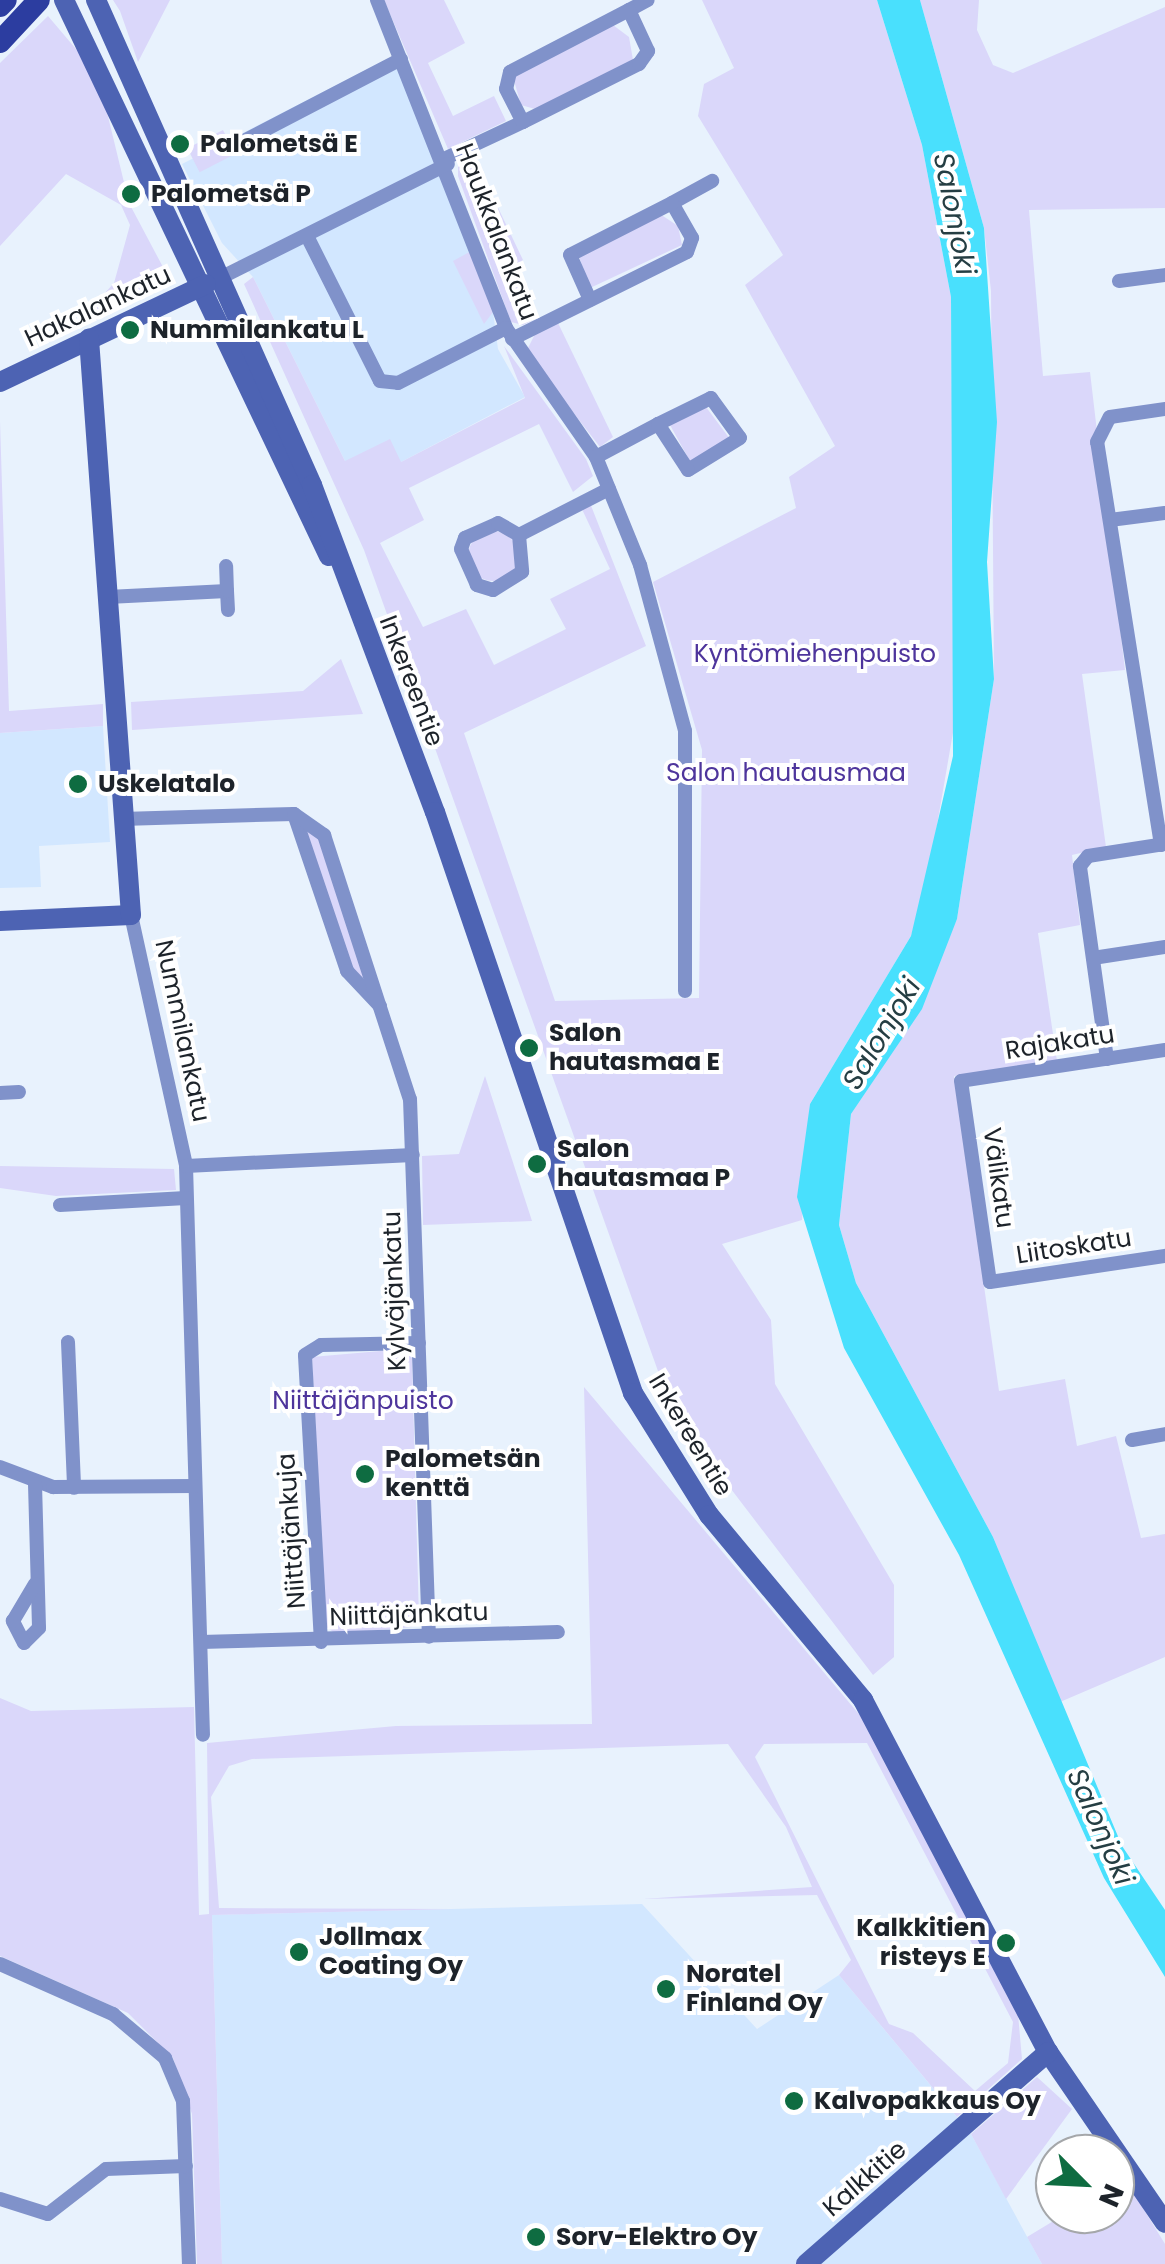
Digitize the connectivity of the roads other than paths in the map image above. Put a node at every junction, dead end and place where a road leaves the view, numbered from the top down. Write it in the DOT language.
graph roads {
  1 [pos="6,0"];
  2 [pos="39,0"];
  3 [pos="64,0"];
  4 [pos="96,0"];
  5 [pos="377,0"];
  6 [pos="648,0"];
  7 [pos="0,6"];
  8 [pos="629,10"];
  9 [pos="0,42"];
  10 [pos="402,59"];
  11 [pos="523,122"];
  12 [pos="236,144"];
  13 [pos="447,161"];
  14 [pos="712,181"];
  15 [pos="672,202"];
  16 [pos="307,236"];
  17 [pos="1165,275"];
  18 [pos="218,279"];
  19 [pos="1119,281"];
  20 [pos="196,288"];
  21 [pos="590,300"];
  22 [pos="509,334"];
  23 [pos="89,339"];
  24 [pos="0,382"];
  25 [pos="1165,409"];
  26 [pos="658,424"];
  27 [pos="596,457"];
  28 [pos="609,489"];
  29 [pos="1165,513"];
  30 [pos="1110,520"];
  31 [pos="519,535"];
  32 [pos="226,566"];
  33 [pos="346,583"];
  34 [pos="227,591"];
  35 [pos="108,597"];
  36 [pos="228,610"];
  37 [pos="294,814"];
  38 [pos="122,819"];
  39 [pos="1163,844"];
  40 [pos="131,915"];
  41 [pos="0,920"];
  42 [pos="1165,947"];
  43 [pos="1093,958"];
  44 [pos="685,991"];
  45 [pos="382,1008"];
  46 [pos="1165,1050"];
  47 [pos="1107,1059"];
  48 [pos="961,1081"];
  49 [pos="18,1092"];
  50 [pos="0,1093"];
  51 [pos="413,1156"];
  52 [pos="186,1166"];
  53 [pos="186,1198"];
  54 [pos="60,1205"];
  55 [pos="1165,1256"];
  56 [pos="990,1282"];
  57 [pos="68,1342"];
  58 [pos="419,1343"];
  59 [pos="1165,1434"];
  60 [pos="1132,1440"];
  61 [pos="0,1467"];
  62 [pos="34,1484"];
  63 [pos="194,1486"];
  64 [pos="74,1488"];
  65 [pos="35,1584"];
  66 [pos="558,1632"];
  67 [pos="429,1637"];
  68 [pos="201,1642"];
  69 [pos="321,1642"];
  70 [pos="203,1735"];
  71 [pos="0,1964"];
  72 [pos="1048,2052"];
  73 [pos="186,2166"];
  74 [pos="0,2199"];
  75 [pos="1165,2223"];
  76 [pos="189,2264"];
  77 [pos="806,2264"];
  1 -- 7 [label="main road"];
  2 -- 9 [label="main road"];
  3 -- 20 [label="street, Inkereentie"];
  4 -- 18 [label="street, Inkereentie"];
  5 -- 10 [label="street, Haukkalankatu"];
  6 -- 8 [label="street"];
  8 -- 11 [label="street"];
  8 -- 11 [label="street"];
  10 -- 12 [label="street"];
  10 -- 13 [label="street, Haukkalankatu"];
  11 -- 13 [label="street"];
  13 -- 16 [label="street"];
  13 -- 22 [label="street, Haukkalankatu"];
  14 -- 15 [label="street"];
  15 -- 21 [label="street"];
  15 -- 21 [label="street"];
  16 -- 18 [label="street"];
  16 -- 22 [label="street"];
  17 -- 19 [label="street"];
  18 -- 20 [label="street, Hakalankatu"];
  18 -- 33 [label="street, Inkereentie"];
  20 -- 23 [label="street, Hakalankatu"];
  20 -- 33 [label="street, Inkereentie"];
  21 -- 22 [label="street"];
  22 -- 27 [label="street, Haukkalankatu"];
  23 -- 24 [label="street, Hakalankatu"];
  23 -- 35 [label="street, Nummilankatu"];
  25 -- 30 [label="street"];
  26 -- 26 [label="street"];
  26 -- 27 [label="street"];
  27 -- 28 [label="street, Haukkalankatu"];
  28 -- 31 [label="street"];
  28 -- 44 [label="street, Haukkalankatu"];
  29 -- 30 [label="street"];
  30 -- 39 [label="street"];
  31 -- 31 [label="street"];
  32 -- 34 [label="street"];
  33 -- 72 [label="street, Inkereentie"];
  34 -- 35 [label="street"];
  34 -- 36 [label="street"];
  35 -- 38 [label="street, Nummilankatu"];
  37 -- 38 [label="street"];
  37 -- 45 [label="street, Kylväjänkatu"];
  37 -- 45 [label="street, Kylväjänkatu"];
  38 -- 40 [label="street, Nummilankatu"];
  39 -- 43 [label="street"];
  40 -- 41 [label="street"];
  40 -- 52 [label="street, Nummilankatu"];
  42 -- 43 [label="street"];
  43 -- 47 [label="street"];
  45 -- 51 [label="street, Kylväjänkatu"];
  46 -- 47 [label="street, Rajakatu"];
  47 -- 48 [label="street, Rajakatu"];
  48 -- 56 [label="street, Välikatu"];
  49 -- 50 [label="street"];
  51 -- 52 [label="street"];
  51 -- 58 [label="street, Kylväjänkatu"];
  52 -- 53 [label="street, Nummilankatu"];
  53 -- 54 [label="street"];
  53 -- 63 [label="street, Nummilankatu"];
  55 -- 56 [label="street, Liitoskatu"];
  57 -- 64 [label="street"];
  58 -- 67 [label="street, Kylväjänkatu"];
  58 -- 69 [label="street, Niittäjänkuja"];
  59 -- 60 [label="street"];
  61 -- 62 [label="street"];
  62 -- 64 [label="street"];
  62 -- 65 [label="street"];
  63 -- 64 [label="street"];
  63 -- 68 [label="street, Nummilankatu"];
  66 -- 67 [label="street, Niittäjänkatu"];
  67 -- 69 [label="street, Niittäjänkatu"];
  68 -- 69 [label="street, Niittäjänkatu"];
  68 -- 70 [label="street, Nummilankatu"];
  71 -- 73 [label="street"];
  72 -- 75 [label="street, Inkereentie"];
  72 -- 77 [label="street, Kalkkitie"];
  73 -- 74 [label="street"];
  73 -- 76 [label="street"];
}
